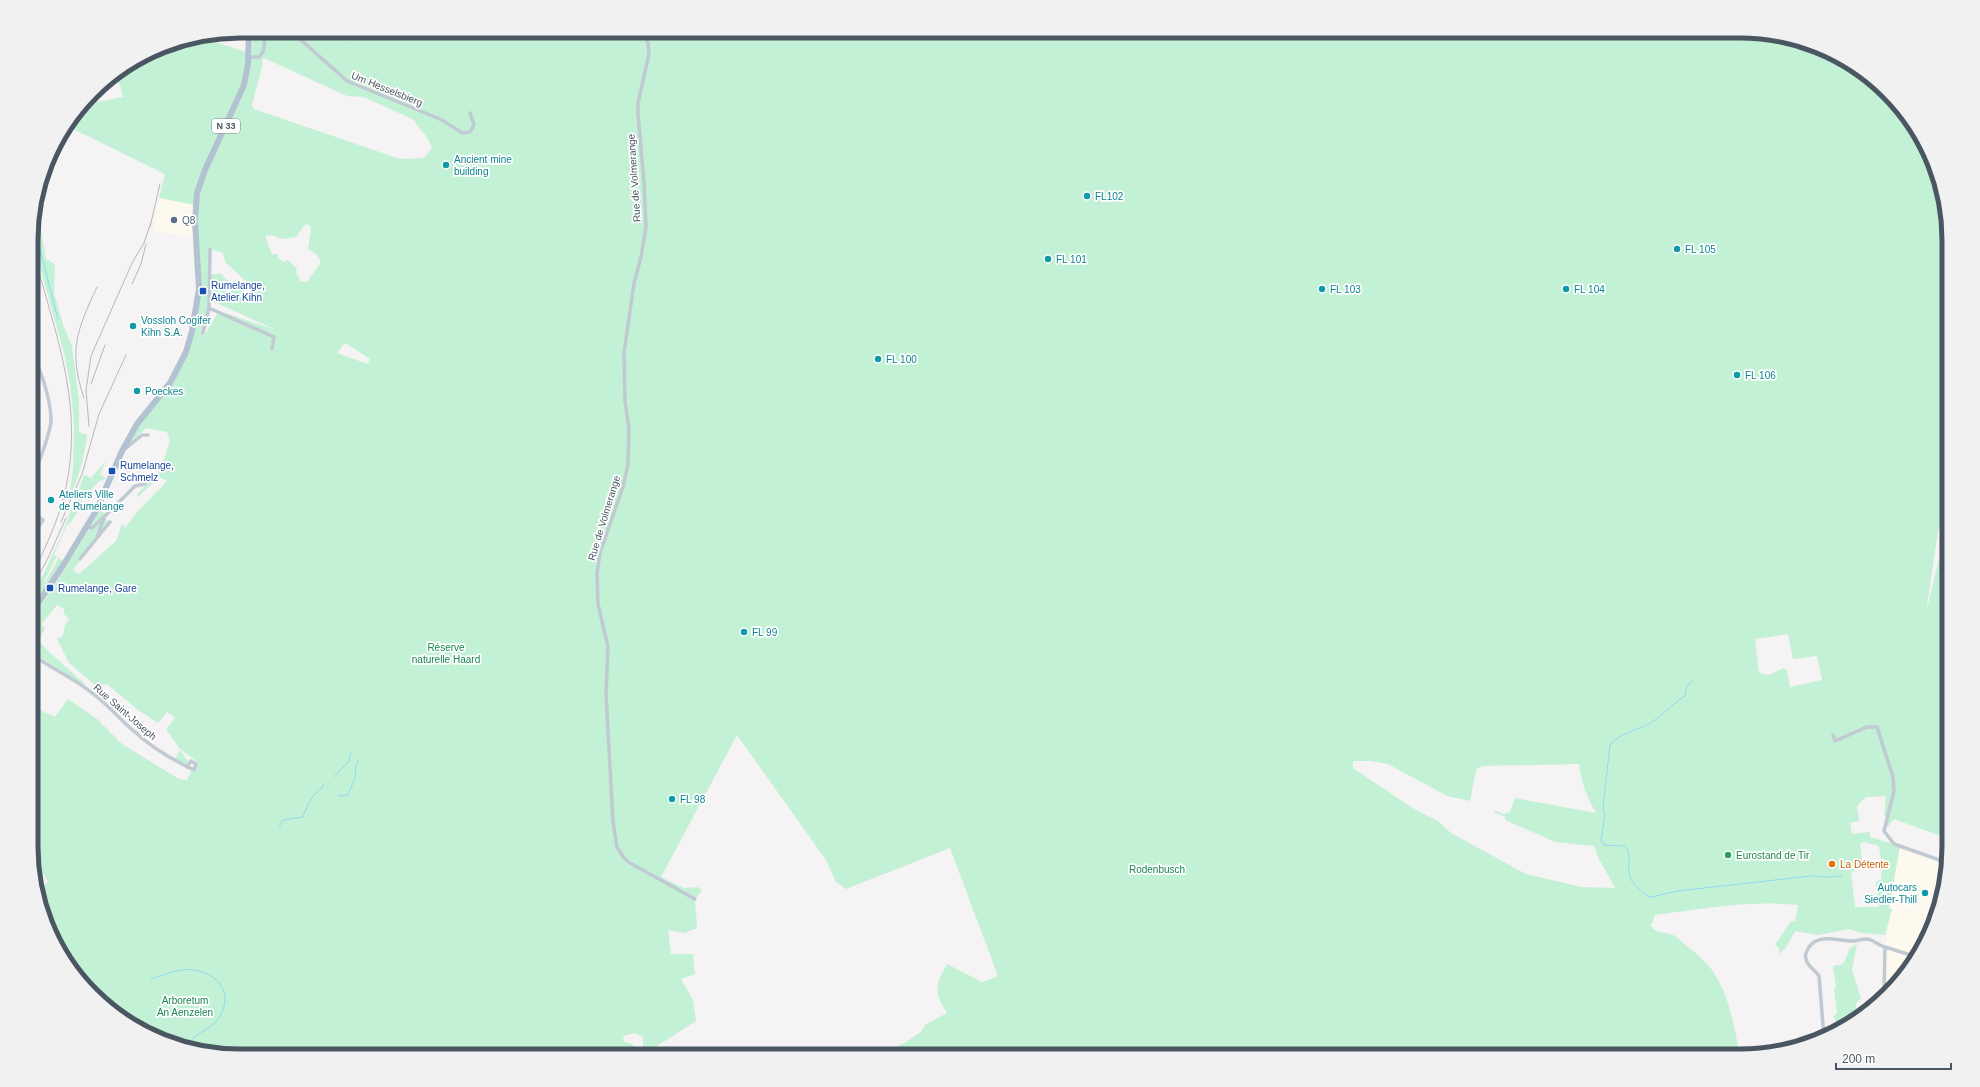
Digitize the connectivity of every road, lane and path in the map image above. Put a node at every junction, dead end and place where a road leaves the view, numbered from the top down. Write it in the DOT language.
graph roads {
  1 [pos="249,38"];
  2 [pos="264,38"];
  3 [pos="299,38"];
  4 [pos="646,38"];
  5 [pos="248,58"];
  6 [pos="470,113"];
  7 [pos="210,249"];
  8 [pos="209,308"];
  9 [pos="196,315"];
  10 [pos="207,318"];
  11 [pos="204,333"];
  12 [pos="272,349"];
  13 [pos="38,370"];
  14 [pos="148,435"];
  15 [pos="122,450"];
  16 [pos="38,458"];
  17 [pos="145,484"];
  18 [pos="38,516"];
  19 [pos="104,517"];
  20 [pos="110,522"];
  21 [pos="87,527"];
  22 [pos="38,528"];
  23 [pos="97,538"];
  24 [pos="80,559"];
  25 [pos="38,603"];
  26 [pos="38,658"];
  27 [pos="1833,735"];
  28 [pos="1835,741"];
  29 [pos="1831,742"];
  30 [pos="187,767"];
  31 [pos="1942,861"];
  32 [pos="695,899"];
  33 [pos="1885,947"];
  34 [pos="1911,955"];
  35 [pos="1884,989"];
  36 [pos="1823,1031"];
  1 -- 5 [label="main road, N 33"];
  2 -- 5 [label="street"];
  3 -- 6 [label="street, Um Hesselsbierg"];
  4 -- 32 [label="street, Rue de Volmerange"];
  5 -- 9 [label="main road, N 33"];
  7 -- 8 [label="street"];
  8 -- 10 [label="street"];
  8 -- 12 [label="street"];
  9 -- 10 [label="street"];
  9 -- 15 [label="main road, N 33"];
  10 -- 11 [label="street"];
  13 -- 16 [label="street"];
  14 -- 15 [label="street"];
  15 -- 21 [label="main road, N 33"];
  17 -- 19 [label="street"];
  18 -- 22 [label="street"];
  19 -- 21 [label="street"];
  19 -- 23 [label="street"];
  20 -- 23 [label="street"];
  21 -- 25 [label="main road, N 33"];
  23 -- 24 [label="street"];
  26 -- 30 [label="street, Rue Saint-Joseph"];
  27 -- 28 [label="street"];
  28 -- 29 [label="street"];
  28 -- 31 [label="street"];
  30 -- 30 [label="street"];
  33 -- 34 [label="street"];
  33 -- 35 [label="street"];
  33 -- 36 [label="street"];
}
